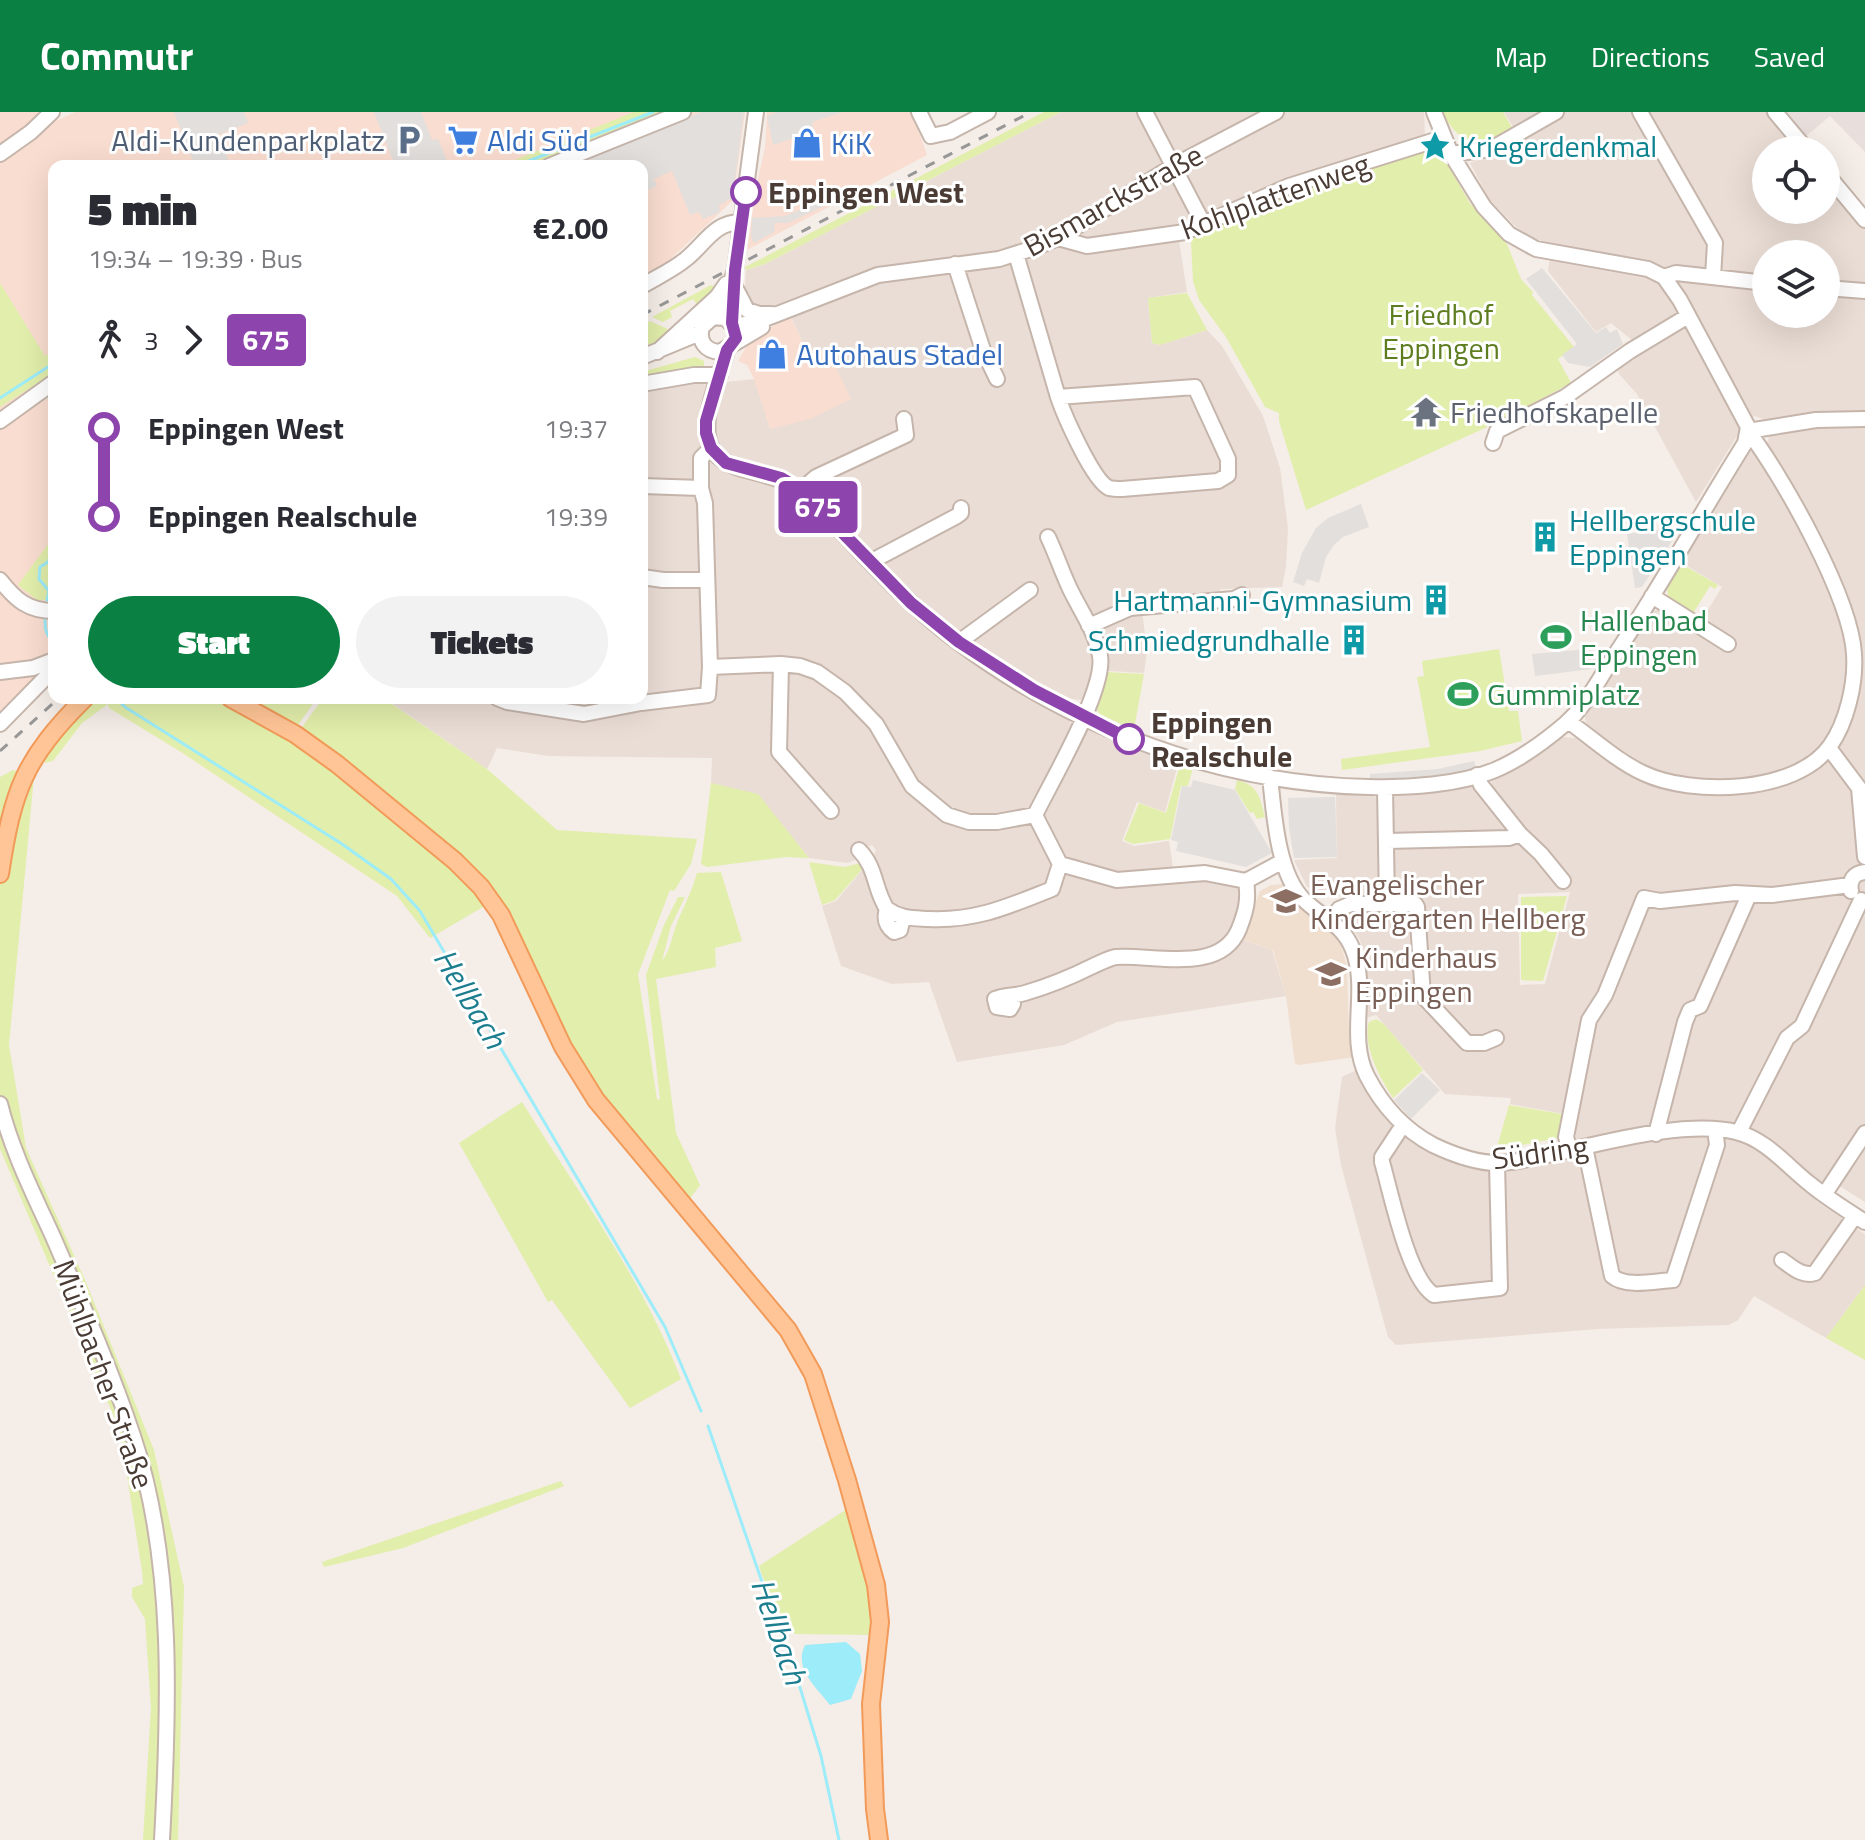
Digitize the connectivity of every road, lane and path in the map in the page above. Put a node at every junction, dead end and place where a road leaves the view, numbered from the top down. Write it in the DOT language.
graph roads {
  1 [pos="52,112"];
  2 [pos="683,112"];
  3 [pos="756,112"];
  4 [pos="919,112"];
  5 [pos="988,112"];
  6 [pos="1145,112"];
  7 [pos="1276,112"];
  8 [pos="1434,112"];
  9 [pos="1556,112"];
  10 [pos="1640,112"];
  11 [pos="1775,112"];
  12 [pos="1795,136"];
  13 [pos="1442,138"];
  14 [pos="0,154"];
  15 [pos="1451,154"];
  16 [pos="564,160"];
  17 [pos="1175,165"];
  18 [pos="1840,190"];
  19 [pos="1865,220"];
  20 [pos="741,222"];
  21 [pos="1203,223"];
  22 [pos="1058,238"];
  23 [pos="1016,254"];
  24 [pos="955,264"];
  25 [pos="735,270"];
  26 [pos="1695,275"];
  27 [pos="1664,277"];
  28 [pos="1713,277"];
  29 [pos="1752,281"];
  30 [pos="648,282"];
  31 [pos="735,287"];
  32 [pos="1840,289"];
  33 [pos="1865,291"];
  34 [pos="1680,300"];
  35 [pos="805,304"];
  36 [pos="776,314"];
  37 [pos="1688,316"];
  38 [pos="716,317"];
  39 [pos="733,324"];
  40 [pos="715,344"];
  41 [pos="657,352"];
  42 [pos="648,356"];
  43 [pos="648,358"];
  44 [pos="716,375"];
  45 [pos="997,379"];
  46 [pos="648,383"];
  47 [pos="48,386"];
  48 [pos="1058,397"];
  49 [pos="904,419"];
  50 [pos="1865,419"];
  51 [pos="0,421"];
  52 [pos="1748,431"];
  53 [pos="1493,443"];
  54 [pos="711,448"];
  55 [pos="648,486"];
  56 [pos="701,488"];
  57 [pos="801,490"];
  58 [pos="961,508"];
  59 [pos="1048,537"];
  60 [pos="872,561"];
  61 [pos="648,578"];
  62 [pos="0,580"];
  63 [pos="707,580"];
  64 [pos="1030,590"];
  65 [pos="1242,595"];
  66 [pos="1652,596"];
  67 [pos="48,611"];
  68 [pos="1089,626"];
  69 [pos="959,642"];
  70 [pos="1728,644"];
  71 [pos="48,663"];
  72 [pos="781,664"];
  73 [pos="710,667"];
  74 [pos="0,672"];
  75 [pos="48,675"];
  76 [pos="648,699"];
  77 [pos="79,704"];
  78 [pos="241,704"];
  79 [pos="520,704"];
  80 [pos="623,704"];
  81 [pos="1083,717"];
  82 [pos="1568,721"];
  83 [pos="0,724"];
  84 [pos="1829,748"];
  85 [pos="1477,775"];
  86 [pos="1270,777"];
  87 [pos="1862,786"];
  88 [pos="1385,788"];
  89 [pos="831,811"];
  90 [pos="1035,815"];
  91 [pos="1520,834"];
  92 [pos="1387,841"];
  93 [pos="859,850"];
  94 [pos="1865,857"];
  95 [pos="1283,861"];
  96 [pos="1060,864"];
  97 [pos="1865,872"];
  98 [pos="0,874"];
  99 [pos="1246,881"];
  100 [pos="1563,881"];
  101 [pos="1850,885"];
  102 [pos="1749,895"];
  103 [pos="1863,900"];
  104 [pos="1387,903"];
  105 [pos="1331,919"];
  106 [pos="1012,996"];
  107 [pos="1496,1038"];
  108 [pos="0,1104"];
  109 [pos="1403,1125"];
  110 [pos="1715,1129"];
  111 [pos="1739,1132"];
  112 [pos="1865,1133"];
  113 [pos="1656,1134"];
  114 [pos="1585,1147"];
  115 [pos="1570,1150"];
  116 [pos="1497,1163"];
  117 [pos="1824,1195"];
  118 [pos="1860,1219"];
  119 [pos="1782,1260"];
  120 [pos="162,1840"];
  121 [pos="879,1840"];
  1 -- 14 [label="street"];
  2 -- 16 [label="street"];
  3 -- 20 [label="street"];
  4 -- 5 [label="street"];
  6 -- 17 [label="street"];
  7 -- 17 [label="street, Bismarckstraße"];
  8 -- 13 [label="street"];
  9 -- 15 [label="street"];
  10 -- 28 [label="street"];
  11 -- 12 [label="street"];
  13 -- 15 [label="street"];
  13 -- 21 [label="street, Kohlplattenweg"];
  15 -- 27 [label="street"];
  17 -- 21 [label="street"];
  17 -- 22 [label="street, Bismarckstraße"];
  18 -- 19 [label="street"];
  20 -- 25 [label="street"];
  20 -- 30 [label="street"];
  21 -- 22 [label="street, Kohlplattenweg"];
  22 -- 23 [label="street, Bismarckstraße"];
  23 -- 24 [label="street, Bismarckstraße"];
  23 -- 48 [label="street"];
  24 -- 35 [label="street, Bismarckstraße"];
  24 -- 45 [label="street"];
  25 -- 31 [label="street"];
  25 -- 38 [label="street"];
  25 -- 41 [label="street"];
  26 -- 27 [label="street"];
  26 -- 28 [label="street"];
  26 -- 34 [label="street"];
  27 -- 34 [label="street"];
  28 -- 29 [label="street"];
  31 -- 36 [label="street"];
  31 -- 39 [label="street"];
  32 -- 33 [label="street"];
  34 -- 37 [label="street"];
  35 -- 36 [label="street, Bismarckstraße"];
  35 -- 40 [label="street, Bismarckstraße"];
  36 -- 39 [label="street, Bismarckstraße"];
  37 -- 52 [label="street"];
  37 -- 53 [label="street"];
  38 -- 39 [label="street"];
  38 -- 40 [label="street"];
  39 -- 40 [label="street"];
  40 -- 41 [label="street"];
  40 -- 43 [label="street"];
  40 -- 44 [label="street"];
  41 -- 42 [label="street"];
  44 -- 46 [label="street"];
  44 -- 54 [label="street"];
  47 -- 51 [label="street"];
  48 -- 48 [label="street"];
  49 -- 57 [label="street"];
  50 -- 52 [label="street"];
  52 -- 66 [label="street"];
  52 -- 84 [label="street"];
  54 -- 56 [label="street"];
  54 -- 57 [label="street"];
  55 -- 56 [label="street"];
  56 -- 63 [label="street"];
  57 -- 60 [label="street"];
  58 -- 60 [label="street"];
  59 -- 68 [label="street"];
  60 -- 69 [label="street"];
  61 -- 63 [label="street"];
  62 -- 67 [label="street"];
  63 -- 73 [label="street"];
  64 -- 69 [label="street"];
  65 -- 68 [label="street"];
  66 -- 70 [label="street"];
  66 -- 82 [label="street"];
  68 -- 81 [label="street"];
  69 -- 81 [label="street"];
  71 -- 74 [label="street"];
  72 -- 73 [label="street"];
  72 -- 89 [label="street"];
  72 -- 90 [label="street"];
  73 -- 76 [label="street"];
  75 -- 83 [label="street"];
  77 -- 98 [label="main road"];
  78 -- 121 [label="main road"];
  79 -- 80 [label="street"];
  81 -- 86 [label="street"];
  81 -- 90 [label="street"];
  82 -- 84 [label="street"];
  82 -- 85 [label="street"];
  84 -- 87 [label="street"];
  85 -- 88 [label="street"];
  85 -- 91 [label="street"];
  86 -- 88 [label="street"];
  86 -- 95 [label="street, Südring"];
  87 -- 94 [label="street"];
  88 -- 92 [label="street"];
  90 -- 96 [label="street"];
  91 -- 92 [label="street"];
  91 -- 100 [label="street"];
  92 -- 104 [label="street"];
  93 -- 96 [label="street"];
  95 -- 99 [label="street"];
  95 -- 105 [label="street, Südring"];
  96 -- 99 [label="street"];
  97 -- 101 [label="street"];
  99 -- 106 [label="street"];
  101 -- 102 [label="street"];
  101 -- 103 [label="street"];
  102 -- 113 [label="street"];
  102 -- 115 [label="street"];
  103 -- 111 [label="street"];
  104 -- 105 [label="street"];
  104 -- 107 [label="street"];
  105 -- 109 [label="street, Südring"];
  108 -- 120 [label="street, Mühlbacher Straße"];
  109 -- 116 [label="street, Südring"];
  109 -- 116 [label="street"];
  110 -- 111 [label="street, Südring"];
  110 -- 113 [label="street, Südring"];
  110 -- 114 [label="street"];
  111 -- 117 [label="street, Südring"];
  112 -- 117 [label="street"];
  113 -- 114 [label="street, Südring"];
  114 -- 115 [label="street, Südring"];
  115 -- 116 [label="street, Südring"];
  117 -- 118 [label="street, Südring"];
  118 -- 119 [label="street, Südring"];
}
